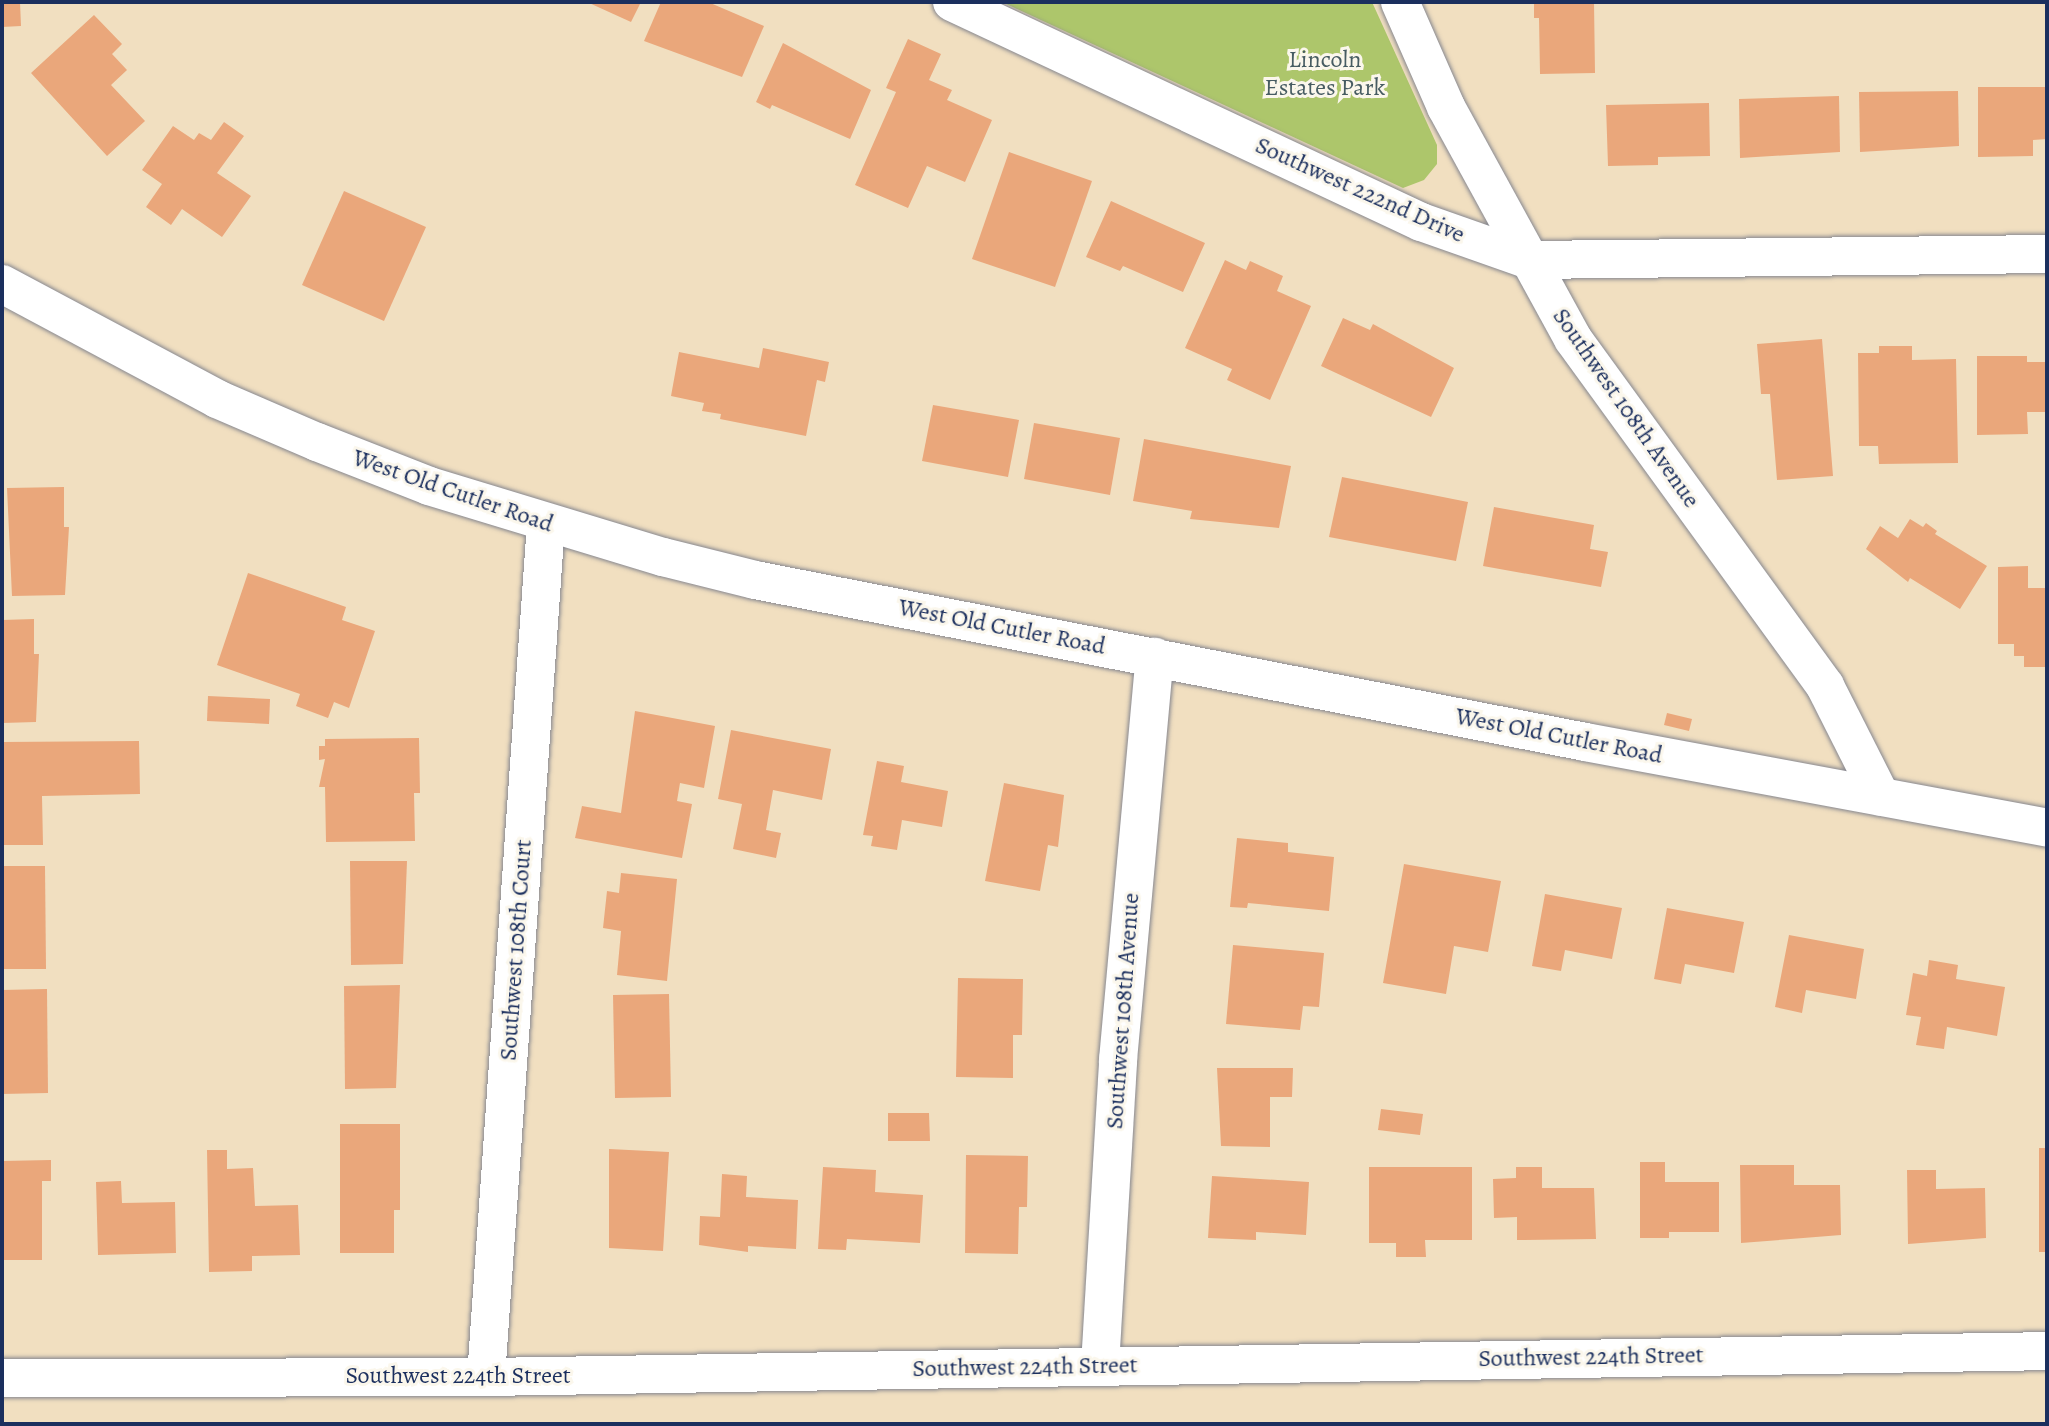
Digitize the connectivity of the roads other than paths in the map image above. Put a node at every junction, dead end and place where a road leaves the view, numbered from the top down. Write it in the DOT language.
graph roads {
  1 [pos="952,2"];
  2 [pos="1400,2"];
  3 [pos="2047,254"];
  4 [pos="1529,260"];
  5 [pos="2,284"];
  6 [pos="546,524"];
  7 [pos="1155,657"];
  8 [pos="1881,797"];
  9 [pos="2047,828"];
  10 [pos="2047,1351"];
  11 [pos="1100,1366"];
  12 [pos="486,1377"];
  13 [pos="2,1378"];
  1 -- 4 [label="street, Southwest 222nd Drive"];
  2 -- 4 [label="street, Southwest 108th Avenue"];
  3 -- 4 [label="street, Southwest 222nd Drive"];
  4 -- 8 [label="street, Southwest 108th Avenue"];
  5 -- 6 [label="street, West Old Cutler Road"];
  6 -- 7 [label="street, West Old Cutler Road"];
  6 -- 12 [label="street, Southwest 108th Court"];
  7 -- 8 [label="street, West Old Cutler Road"];
  7 -- 11 [label="street, Southwest 108th Avenue"];
  8 -- 9 [label="street, West Old Cutler Road"];
  10 -- 11 [label="street, Southwest 224th Street"];
  11 -- 12 [label="street, Southwest 224th Street"];
  12 -- 13 [label="street, Southwest 224th Street"];
}
